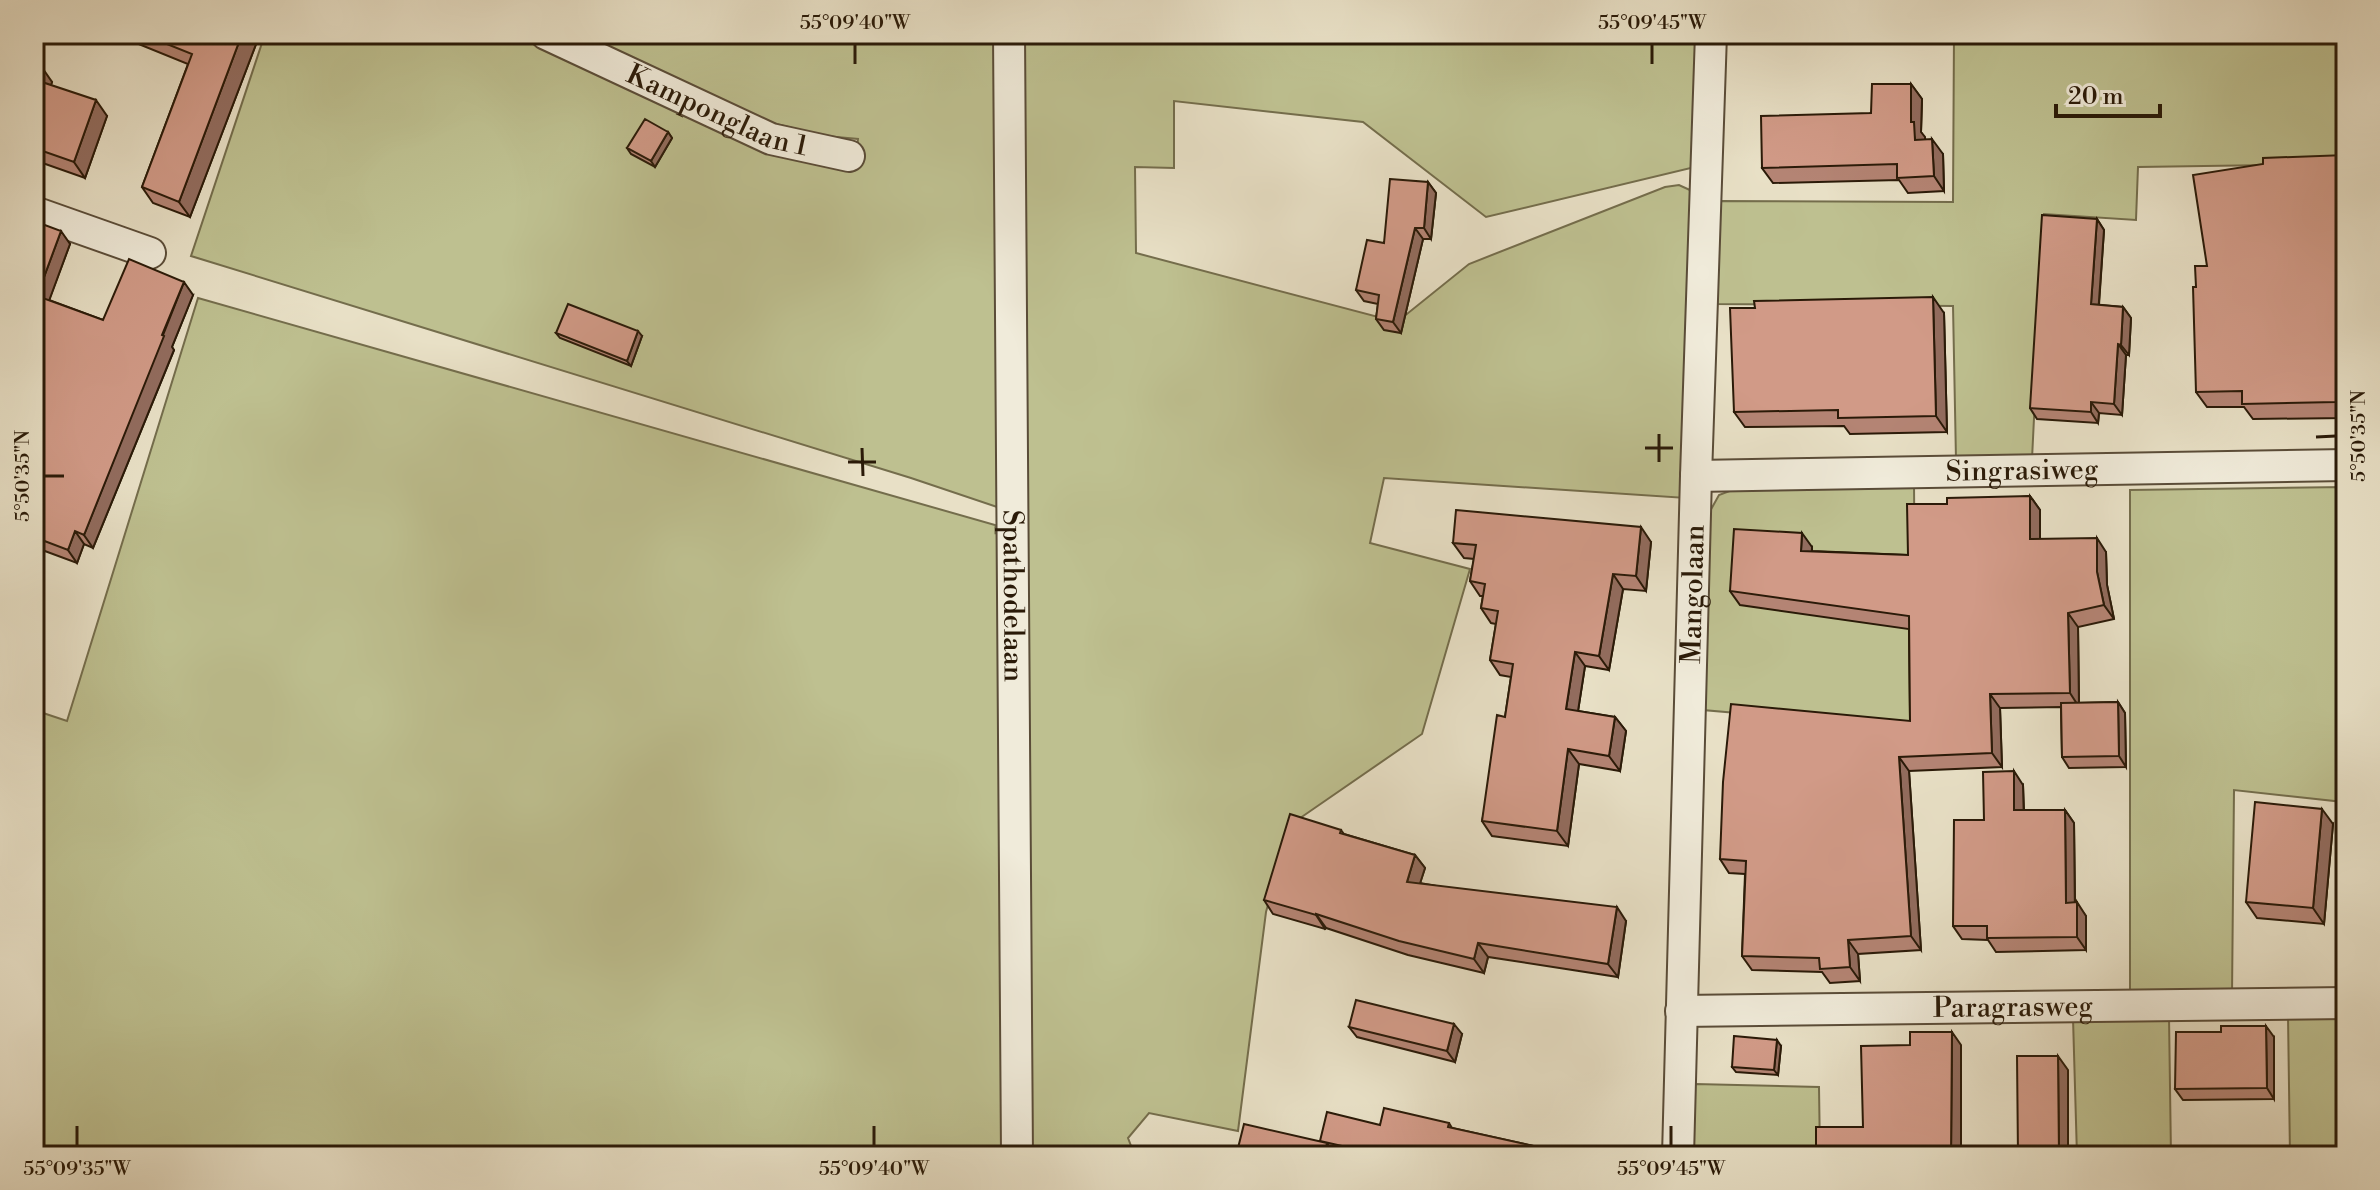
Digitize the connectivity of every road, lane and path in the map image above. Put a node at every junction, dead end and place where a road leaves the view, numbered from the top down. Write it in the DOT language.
graph roads {
  1 [pos="546,34"];
  2 [pos="1009,34"];
  3 [pos="1711,34"];
  4 [pos="849,156"];
  5 [pos="34,212"];
  6 [pos="150,253"];
  7 [pos="2346,465"];
  8 [pos="1696,476"];
  9 [pos="2346,1003"];
  10 [pos="1681,1011"];
  11 [pos="1017,1156"];
  12 [pos="1678,1156"];
  1 -- 4 [label="street, Kamponglaan 1"];
  2 -- 11 [label="street, Spathodelaan"];
  3 -- 8 [label="street, Mangolaan"];
  5 -- 6 [label="street"];
  7 -- 8 [label="street, Singrasiweg"];
  8 -- 10 [label="street, Mangolaan"];
  9 -- 10 [label="street, Paragrasweg"];
  10 -- 12 [label="street, Mangolaan"];
}
